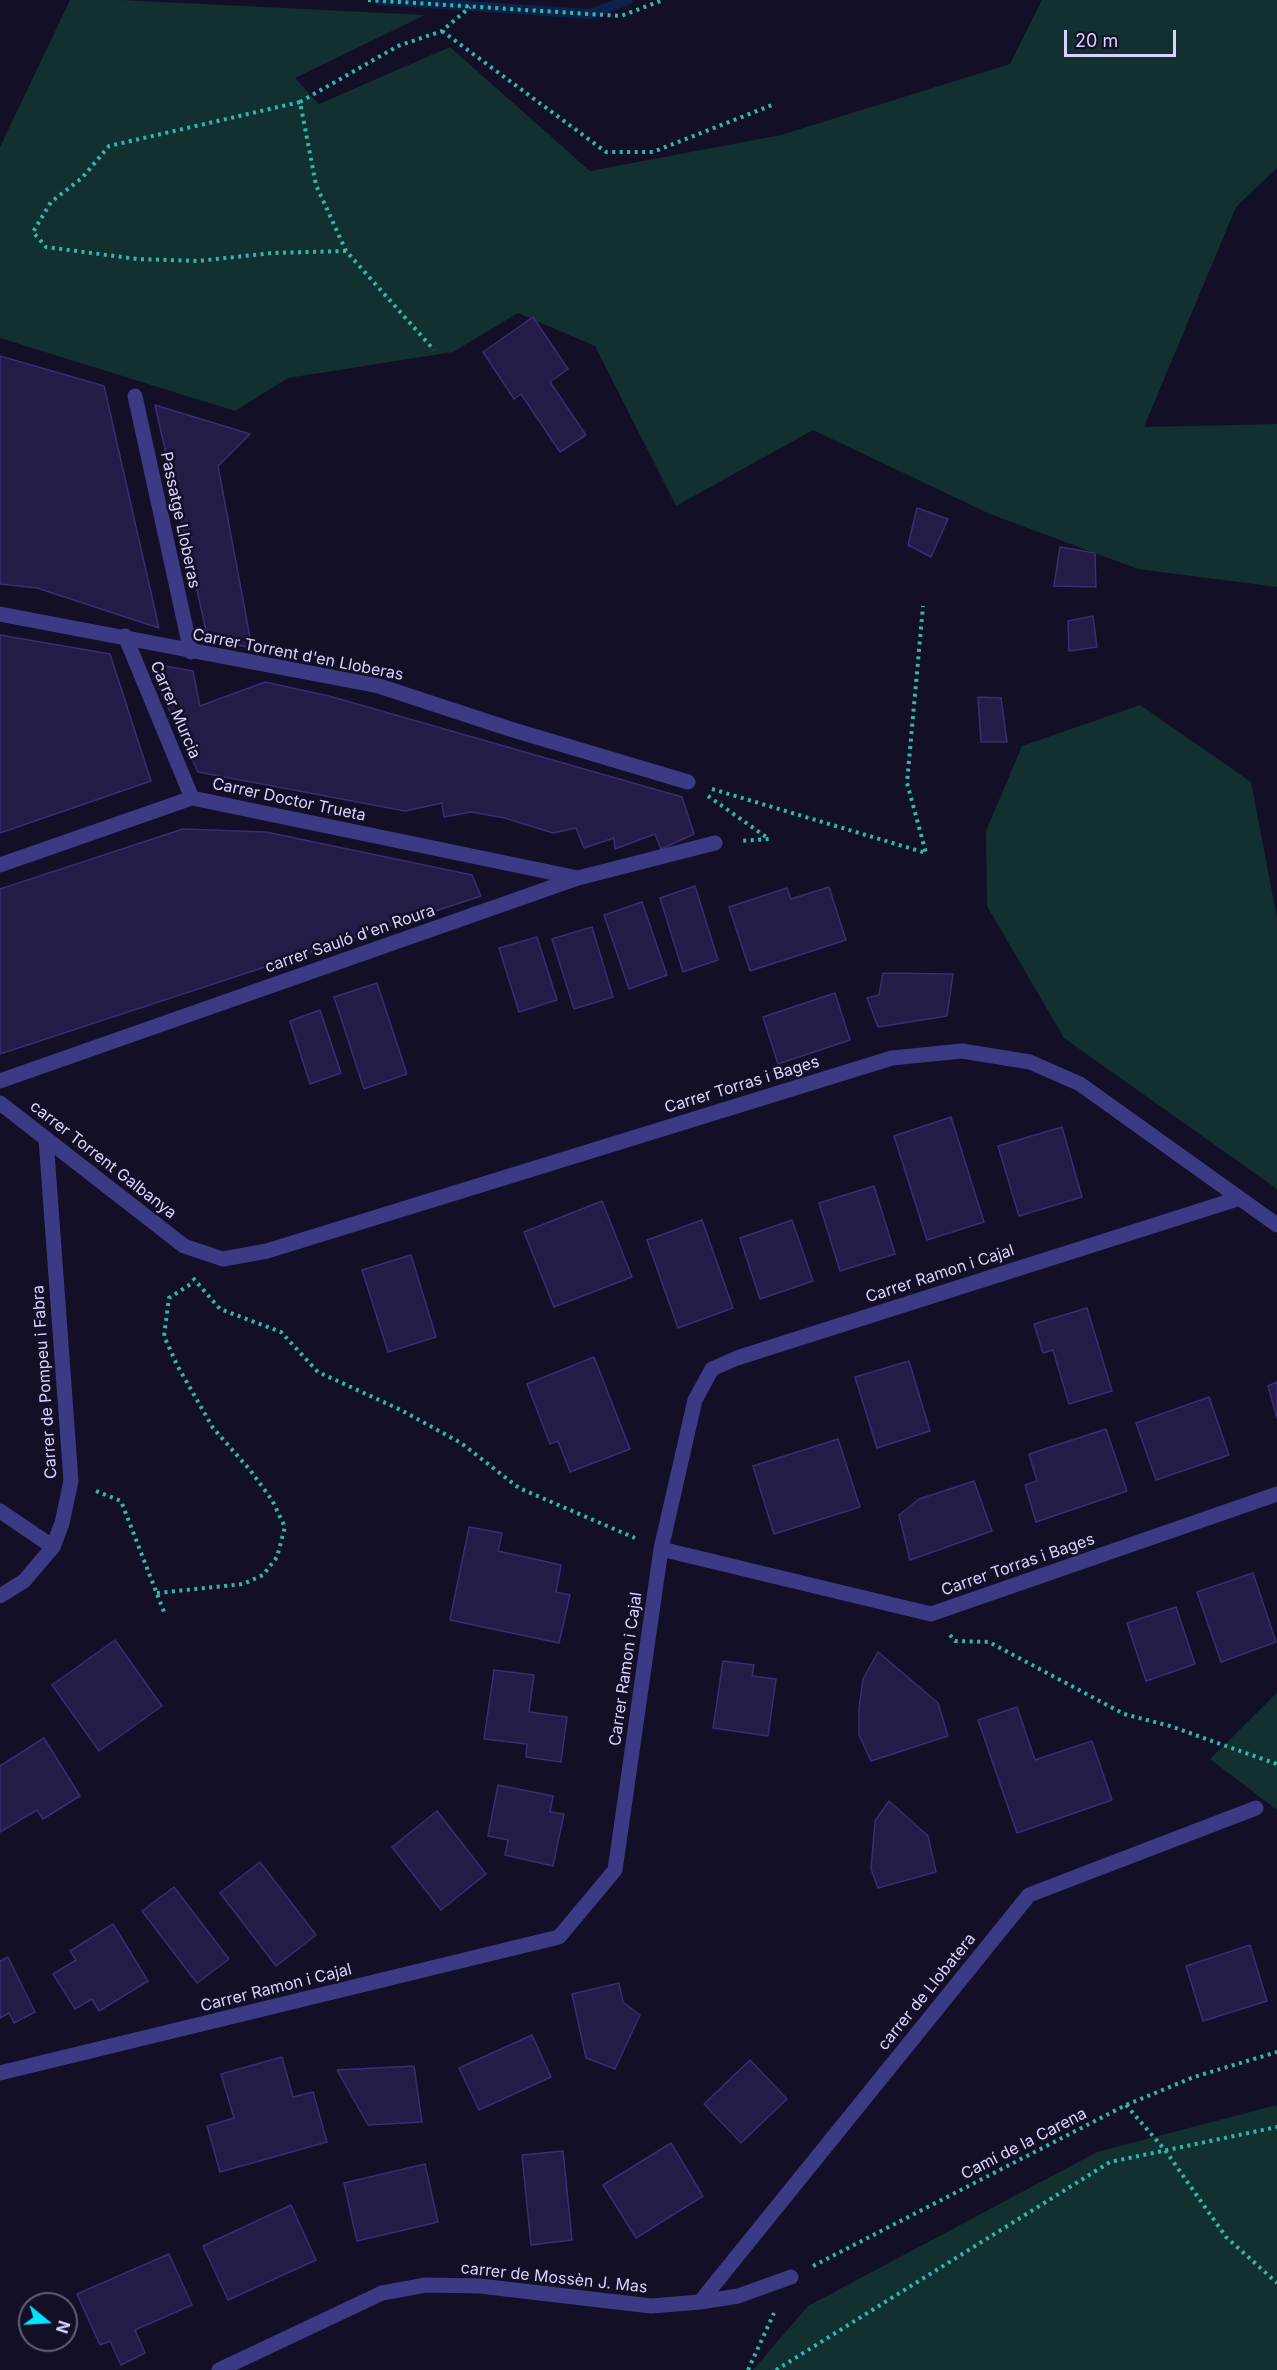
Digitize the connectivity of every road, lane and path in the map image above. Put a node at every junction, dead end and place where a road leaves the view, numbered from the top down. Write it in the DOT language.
graph roads {
  1 [pos="368,0"];
  2 [pos="663,0"];
  3 [pos="471,7"];
  4 [pos="442,31"];
  5 [pos="300,102"];
  6 [pos="772,105"];
  7 [pos="346,251"];
  8 [pos="434,350"];
  9 [pos="135,396"];
  10 [pos="922,606"];
  11 [pos="0,614"];
  12 [pos="124,636"];
  13 [pos="191,652"];
  14 [pos="688,782"];
  15 [pos="192,798"];
  16 [pos="715,843"];
  17 [pos="0,865"];
  18 [pos="578,878"];
  19 [pos="0,1082"];
  20 [pos="0,1103"];
  21 [pos="46,1139"];
  22 [pos="1238,1199"];
  23 [pos="1277,1225"];
  24 [pos="184,1246"];
  25 [pos="194,1282"];
  26 [pos="71,1481"];
  27 [pos="1277,1494"];
  28 [pos="0,1511"];
  29 [pos="53,1547"];
  30 [pos="661,1549"];
  31 [pos="157,1593"];
  32 [pos="0,1596"];
  33 [pos="164,1612"];
  34 [pos="931,1614"];
  35 [pos="1277,1764"];
  36 [pos="1256,1808"];
  37 [pos="1277,2052"];
  38 [pos="0,2073"];
  39 [pos="1126,2105"];
  40 [pos="1277,2127"];
  41 [pos="1165,2150"];
  42 [pos="791,2277"];
  43 [pos="1277,2283"];
  44 [pos="700,2302"];
  45 [pos="219,2370"];
  46 [pos="748,2370"];
  47 [pos="776,2370"];
  1 -- 3 [label="path"];
  2 -- 3 [label="path"];
  3 -- 4 [label="path"];
  4 -- 5 [label="path"];
  4 -- 6 [label="path"];
  5 -- 7 [label="path"];
  5 -- 7 [label="path"];
  7 -- 8 [label="path"];
  9 -- 13 [label="street, Passatge Lloberas"];
  10 -- 14 [label="path"];
  11 -- 12 [label="street, Carrer Torrent d'en Lloberas"];
  12 -- 13 [label="street, Carrer Torrent d'en Lloberas"];
  12 -- 15 [label="street, Carrer Murcia"];
  13 -- 14 [label="street, Carrer Torrent d'en Lloberas"];
  15 -- 17 [label="street, Carrer Doctor Trueta"];
  15 -- 18 [label="street, Carrer Doctor Trueta"];
  16 -- 18 [label="street, carrer Sauló d'en Roura"];
  18 -- 19 [label="street, carrer Sauló d'en Roura"];
  20 -- 21 [label="street, carrer Torrent Galbanya"];
  21 -- 24 [label="street, carrer Torrent Galbanya"];
  21 -- 26 [label="street, Carrer de Pompeu i Fabra"];
  22 -- 23 [label="street, Carrer Torras i Bages"];
  22 -- 24 [label="street, Carrer Torras i Bages"];
  22 -- 30 [label="street, Carrer Ramon i Cajal"];
  24 -- 25 [label="path"];
  25 -- 30 [label="path"];
  25 -- 31 [label="path"];
  26 -- 29 [label="street, Carrer de Pompeu i Fabra"];
  26 -- 31 [label="path"];
  27 -- 34 [label="street, Carrer Torras i Bages"];
  28 -- 29 [label="street"];
  29 -- 32 [label="street, Carrer de Pompeu i Fabra"];
  30 -- 34 [label="street, Carrer Torras i Bages"];
  30 -- 38 [label="street, Carrer Ramon i Cajal"];
  31 -- 33 [label="path"];
  34 -- 35 [label="path"];
  36 -- 44 [label="street, carrer de Llobatera"];
  37 -- 39 [label="path, Camí de la Carena"];
  39 -- 41 [label="path"];
  39 -- 42 [label="path, Camí de la Carena"];
  40 -- 41 [label="path"];
  41 -- 43 [label="path"];
  41 -- 47 [label="path"];
  42 -- 44 [label="street, carrer de Mossèn J. Mas"];
  42 -- 46 [label="path"];
  44 -- 45 [label="street, carrer de Mossèn J. Mas"];
}
